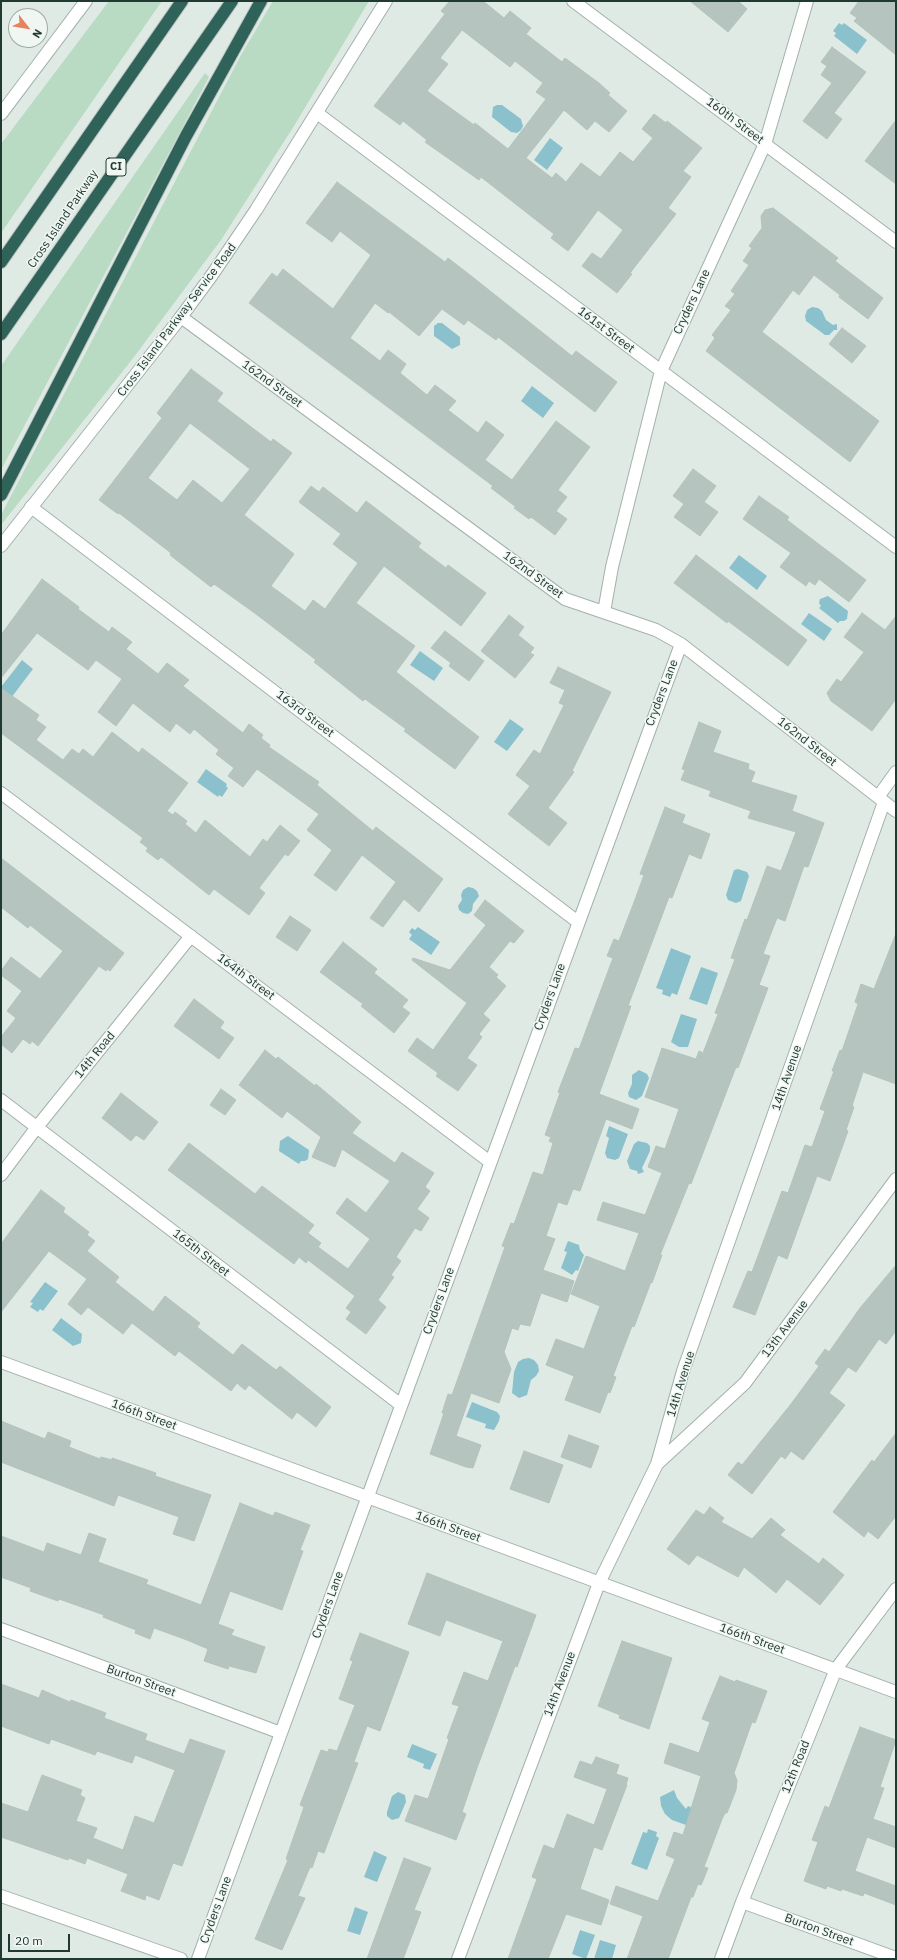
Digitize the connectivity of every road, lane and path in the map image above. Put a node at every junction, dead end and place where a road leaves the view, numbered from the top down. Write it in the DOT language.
graph roads {
  1 [pos="86,1"];
  2 [pos="182,1"];
  3 [pos="232,1"];
  4 [pos="261,1"];
  5 [pos="386,1"];
  6 [pos="573,1"];
  7 [pos="807,1"];
  8 [pos="317,113"];
  9 [pos="1,114"];
  10 [pos="766,144"];
  11 [pos="896,242"];
  12 [pos="1,262"];
  13 [pos="181,318"];
  14 [pos="1,334"];
  15 [pos="660,371"];
  16 [pos="1,495"];
  17 [pos="31,507"];
  18 [pos="1,546"];
  19 [pos="896,547"];
  20 [pos="604,612"];
  21 [pos="681,644"];
  22 [pos="896,772"];
  23 [pos="1,793"];
  24 [pos="881,799"];
  25 [pos="896,811"];
  26 [pos="578,922"];
  27 [pos="191,936"];
  28 [pos="1,1100"];
  29 [pos="37,1127"];
  30 [pos="490,1162"];
  31 [pos="1,1175"];
  32 [pos="896,1180"];
  33 [pos="1,1362"];
  34 [pos="401,1405"];
  35 [pos="657,1464"];
  36 [pos="367,1498"];
  37 [pos="599,1583"];
  38 [pos="896,1589"];
  39 [pos="1,1629"];
  40 [pos="836,1669"];
  41 [pos="896,1692"];
  42 [pos="281,1733"];
  43 [pos="1,1896"];
  44 [pos="742,1902"];
  45 [pos="896,1958"];
  46 [pos="182,1959"];
  47 [pos="198,1959"];
  48 [pos="458,1959"];
  49 [pos="721,1959"];
  1 -- 9 [label="street"];
  2 -- 12 [label="highway"];
  3 -- 14 [label="highway, Cross Island Parkway / CI"];
  4 -- 16 [label="highway"];
  5 -- 8 [label="street, Cross Island Parkway Service Road"];
  6 -- 10 [label="street, 160th Street"];
  7 -- 10 [label="street, Cryders Lane"];
  8 -- 13 [label="street, Cross Island Parkway Service Road"];
  8 -- 15 [label="street, 161st Street"];
  10 -- 11 [label="street, 160th Street"];
  10 -- 15 [label="street, Cryders Lane"];
  13 -- 17 [label="street, Cross Island Parkway Service Road"];
  13 -- 20 [label="street, 162nd Street"];
  15 -- 19 [label="street, 161st Street"];
  15 -- 20 [label="street, Cryders Lane"];
  17 -- 18 [label="street, Cross Island Parkway Service Road"];
  17 -- 26 [label="street, 163rd Street"];
  20 -- 21 [label="street, 162nd Street"];
  21 -- 24 [label="street, 162nd Street"];
  21 -- 26 [label="street, Cryders Lane"];
  22 -- 24 [label="street, 14th Avenue"];
  23 -- 27 [label="street, 164th Street"];
  24 -- 25 [label="street, 162nd Street"];
  24 -- 35 [label="street, 14th Avenue"];
  26 -- 30 [label="street, Cryders Lane"];
  27 -- 29 [label="street, 14th Road"];
  27 -- 30 [label="street, 164th Street"];
  28 -- 29 [label="street, 165th Street"];
  29 -- 31 [label="street, 14th Road"];
  29 -- 34 [label="street, 165th Street"];
  30 -- 34 [label="street, Cryders Lane"];
  32 -- 35 [label="street, 13th Avenue"];
  33 -- 36 [label="street, 166th Street"];
  34 -- 36 [label="street, Cryders Lane"];
  35 -- 37 [label="street, 14th Avenue"];
  36 -- 37 [label="street, 166th Street"];
  36 -- 42 [label="street, Cryders Lane"];
  37 -- 40 [label="street, 166th Street"];
  37 -- 48 [label="street, 14th Avenue"];
  38 -- 40 [label="street, 12th Road"];
  39 -- 42 [label="street, Burton Street"];
  40 -- 41 [label="street, 166th Street"];
  40 -- 44 [label="street, 12th Road"];
  42 -- 47 [label="street, Cryders Lane"];
  43 -- 46 [label="street"];
  44 -- 45 [label="street, Burton Street"];
  44 -- 49 [label="street, 12th Road"];
}
